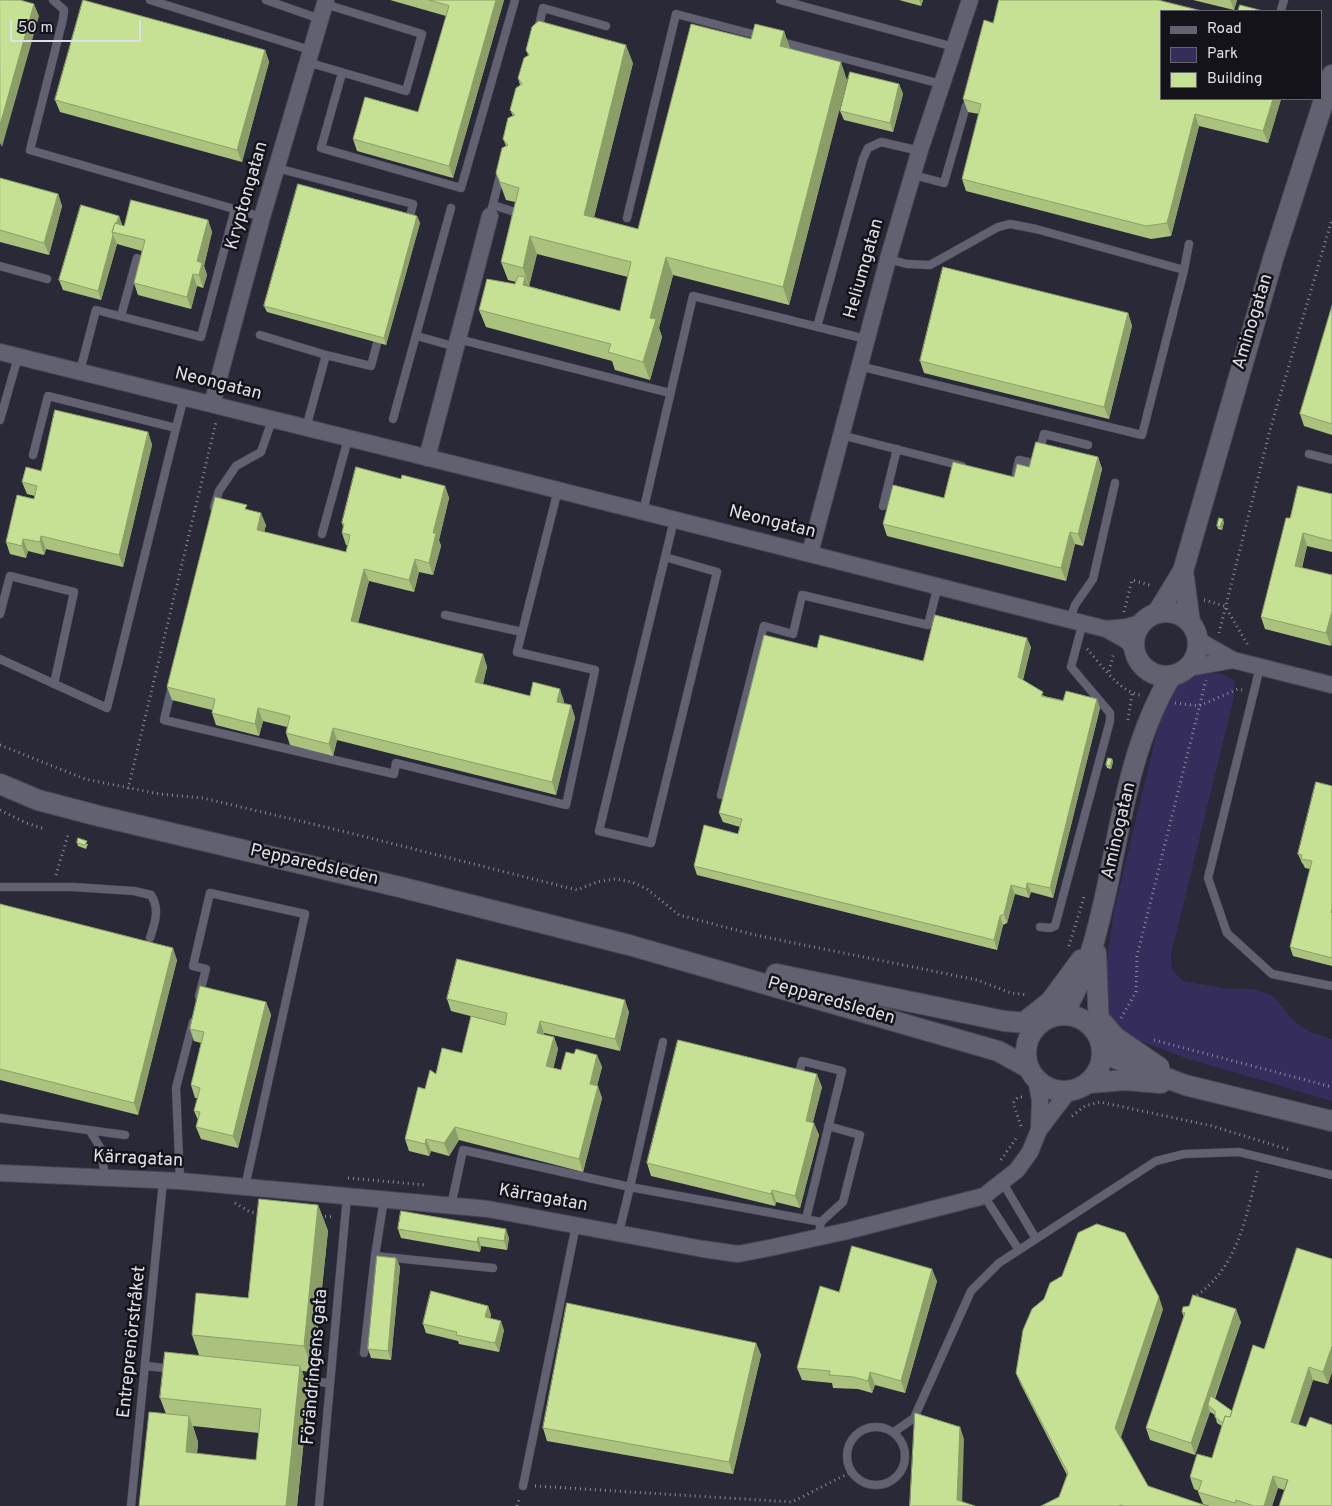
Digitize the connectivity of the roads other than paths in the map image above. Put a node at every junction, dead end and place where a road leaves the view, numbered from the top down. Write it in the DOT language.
graph roads {
  1 [pos="53,0"];
  2 [pos="150,0"];
  3 [pos="266,0"];
  4 [pos="515,0"];
  5 [pos="780,0"];
  6 [pos="970,0"];
  7 [pos="1284,0"];
  8 [pos="323,8"];
  9 [pos="1281,10"];
  10 [pos="606,26"];
  11 [pos="536,36"];
  12 [pos="954,48"];
  13 [pos="308,56"];
  14 [pos="342,73"];
  15 [pos="1332,75"];
  16 [pos="941,84"];
  17 [pos="966,106"];
  18 [pos="920,150"];
  19 [pos="277,168"];
  20 [pos="502,168"];
  21 [pos="913,176"];
  22 [pos="451,208"];
  23 [pos="235,209"];
  24 [pos="492,211"];
  25 [pos="518,213"];
  26 [pos="262,217"];
  27 [pos="627,218"];
  28 [pos="406,232"];
  29 [pos="1189,244"];
  30 [pos="137,258"];
  31 [pos="888,259"];
  32 [pos="0,266"];
  33 [pos="1184,270"];
  34 [pos="47,279"];
  35 [pos="121,316"];
  36 [pos="383,318"];
  37 [pos="817,327"];
  38 [pos="260,336"];
  39 [pos="416,336"];
  40 [pos="866,339"];
  41 [pos="457,343"];
  42 [pos="0,352"];
  43 [pos="326,354"];
  44 [pos="18,357"];
  45 [pos="859,366"];
  46 [pos="80,372"];
  47 [pos="670,393"];
  48 [pos="184,397"];
  49 [pos="216,406"];
  50 [pos="393,419"];
  51 [pos="0,420"];
  52 [pos="272,420"];
  53 [pos="176,428"];
  54 [pos="306,428"];
  55 [pos="840,435"];
  56 [pos="348,439"];
  57 [pos="1088,445"];
  58 [pos="897,450"];
  59 [pos="1309,454"];
  60 [pos="33,455"];
  61 [pos="427,458"];
  62 [pos="1332,460"];
  63 [pos="969,468"];
  64 [pos="1005,476"];
  65 [pos="1115,483"];
  66 [pos="558,490"];
  67 [pos="883,506"];
  68 [pos="643,512"];
  69 [pos="212,514"];
  70 [pos="674,520"];
  71 [pos="322,534"];
  72 [pos="810,553"];
  73 [pos="665,557"];
  74 [pos="1183,571"];
  75 [pos="938,585"];
  76 [pos="1158,612"];
  77 [pos="0,614"];
  78 [pos="445,615"];
  79 [pos="1076,621"];
  80 [pos="1141,623"];
  81 [pos="1106,628"];
  82 [pos="522,632"];
  83 [pos="1203,644"];
  84 [pos="1133,647"];
  85 [pos="0,659"];
  86 [pos="1142,666"];
  87 [pos="1260,667"];
  88 [pos="1179,672"];
  89 [pos="175,673"];
  90 [pos="54,684"];
  91 [pos="1332,685"];
  92 [pos="1137,723"];
  93 [pos="0,784"];
  94 [pos="721,795"];
  95 [pos="0,887"];
  96 [pos="1040,927"];
  97 [pos="150,938"];
  98 [pos="1095,941"];
  99 [pos="629,945"];
  100 [pos="1332,986"];
  101 [pos="197,1006"];
  102 [pos="1107,1014"];
  103 [pos="194,1015"];
  104 [pos="1062,1015"];
  105 [pos="1032,1023"];
  106 [pos="662,1042"];
  107 [pos="1102,1045"];
  108 [pos="799,1074"];
  109 [pos="1032,1074"];
  110 [pos="1089,1083"];
  111 [pos="1185,1086"];
  112 [pos="1068,1092"];
  113 [pos="0,1118"];
  114 [pos="1332,1121"];
  115 [pos="828,1126"];
  116 [pos="1039,1130"];
  117 [pos="90,1131"];
  118 [pos="125,1135"];
  119 [pos="0,1173"];
  120 [pos="1332,1175"];
  121 [pos="105,1178"];
  122 [pos="172,1181"];
  123 [pos="1003,1184"];
  124 [pos="245,1187"];
  125 [pos="630,1187"];
  126 [pos="347,1196"];
  127 [pos="984,1196"];
  128 [pos="384,1199"];
  129 [pos="450,1206"];
  130 [pos="806,1219"];
  131 [pos="576,1225"];
  132 [pos="819,1230"];
  133 [pos="619,1232"];
  134 [pos="1036,1239"];
  135 [pos="1019,1250"];
  136 [pos="375,1256"];
  137 [pos="493,1268"];
  138 [pos="364,1353"];
  139 [pos="146,1366"];
  140 [pos="185,1370"];
  141 [pos="291,1380"];
  142 [pos="330,1383"];
  143 [pos="894,1432"];
  144 [pos="524,1486"];
  145 [pos="131,1506"];
  146 [pos="319,1506"];
  1 -- 23 [label="lane"];
  2 -- 13 [label="lane"];
  3 -- 8 [label="lane"];
  4 -- 14 [label="lane"];
  5 -- 12 [label="lane"];
  6 -- 12 [label="street, Heliumgatan"];
  7 -- 9 [label="lane"];
  8 -- 13 [label="street, Kryptongatan"];
  8 -- 14 [label="lane"];
  10 -- 11 [label="lane"];
  12 -- 16 [label="street, Heliumgatan"];
  13 -- 14 [label="lane"];
  13 -- 19 [label="street, Kryptongatan"];
  15 -- 74 [label="street, Aminogatan"];
  16 -- 18 [label="street, Heliumgatan"];
  16 -- 27 [label="lane"];
  17 -- 21 [label="lane"];
  18 -- 21 [label="street, Heliumgatan"];
  18 -- 37 [label="lane"];
  19 -- 26 [label="street, Kryptongatan"];
  19 -- 28 [label="lane"];
  20 -- 24 [label="lane"];
  21 -- 31 [label="street, Heliumgatan"];
  22 -- 39 [label="lane"];
  23 -- 26 [label="lane"];
  23 -- 35 [label="lane"];
  24 -- 25 [label="lane"];
  24 -- 41 [label="street"];
  26 -- 49 [label="street, Kryptongatan"];
  29 -- 33 [label="lane"];
  30 -- 35 [label="lane"];
  31 -- 33 [label="lane"];
  31 -- 40 [label="street, Heliumgatan"];
  32 -- 34 [label="lane"];
  33 -- 45 [label="lane"];
  35 -- 46 [label="lane"];
  36 -- 43 [label="lane"];
  37 -- 40 [label="lane"];
  37 -- 47 [label="lane"];
  38 -- 43 [label="lane"];
  39 -- 41 [label="lane"];
  39 -- 50 [label="lane"];
  40 -- 45 [label="street, Heliumgatan"];
  41 -- 47 [label="lane"];
  41 -- 61 [label="street"];
  42 -- 44 [label="street, Neongatan"];
  43 -- 54 [label="lane"];
  44 -- 46 [label="street, Neongatan"];
  44 -- 51 [label="lane"];
  45 -- 55 [label="street, Heliumgatan"];
  46 -- 48 [label="street, Neongatan"];
  47 -- 68 [label="lane"];
  48 -- 49 [label="street, Neongatan"];
  48 -- 53 [label="lane"];
  49 -- 52 [label="street, Neongatan"];
  52 -- 54 [label="street, Neongatan"];
  52 -- 69 [label="lane"];
  53 -- 60 [label="lane"];
  53 -- 90 [label="lane"];
  54 -- 56 [label="street, Neongatan"];
  55 -- 58 [label="lane"];
  55 -- 72 [label="street, Heliumgatan"];
  56 -- 61 [label="street, Neongatan"];
  56 -- 71 [label="lane"];
  57 -- 64 [label="lane"];
  58 -- 63 [label="lane"];
  58 -- 67 [label="lane"];
  59 -- 62 [label="lane"];
  61 -- 66 [label="street, Neongatan"];
  65 -- 79 [label="lane"];
  66 -- 68 [label="street, Neongatan"];
  66 -- 82 [label="lane"];
  68 -- 70 [label="street, Neongatan"];
  70 -- 72 [label="street, Neongatan"];
  70 -- 73 [label="lane"];
  72 -- 75 [label="street, Neongatan"];
  73 -- 73 [label="lane"];
  74 -- 76 [label="street, Aminogatan"];
  74 -- 83 [label="street, Aminogatan"];
  75 -- 79 [label="street, Neongatan"];
  75 -- 94 [label="lane"];
  76 -- 80 [label="street"];
  76 -- 83 [label="street"];
  77 -- 90 [label="lane"];
  78 -- 82 [label="lane"];
  79 -- 81 [label="street, Neongatan"];
  79 -- 96 [label="lane"];
  80 -- 81 [label="street, Neongatan"];
  80 -- 84 [label="street"];
  81 -- 84 [label="street, Neongatan"];
  82 -- 89 [label="lane"];
  83 -- 87 [label="street"];
  83 -- 88 [label="street"];
  84 -- 86 [label="street"];
  85 -- 90 [label="lane"];
  86 -- 88 [label="street"];
  86 -- 92 [label="street, Aminogatan"];
  87 -- 91 [label="street"];
  87 -- 100 [label="lane"];
  88 -- 92 [label="street, Aminogatan"];
  92 -- 98 [label="street, Aminogatan"];
  93 -- 99 [label="street, Pepparedsleden"];
  95 -- 97 [label="lane"];
  98 -- 102 [label="street, Aminogatan"];
  98 -- 104 [label="street, Aminogatan"];
  98 -- 105 [label="street"];
  99 -- 105 [label="street, Pepparedsleden"];
  99 -- 109 [label="street, Pepparedsleden"];
  101 -- 124 [label="lane"];
  102 -- 107 [label="street, Aminogatan"];
  102 -- 111 [label="street"];
  103 -- 122 [label="lane, Entreprenörstråket"];
  104 -- 105 [label="street"];
  104 -- 107 [label="street"];
  105 -- 109 [label="street"];
  106 -- 125 [label="lane"];
  107 -- 110 [label="street"];
  107 -- 111 [label="street"];
  108 -- 115 [label="lane"];
  109 -- 112 [label="street"];
  109 -- 116 [label="street, Kärragatan"];
  110 -- 111 [label="street"];
  110 -- 112 [label="street"];
  111 -- 114 [label="street"];
  112 -- 116 [label="street, Kärragatan"];
  113 -- 117 [label="lane"];
  115 -- 130 [label="lane"];
  115 -- 132 [label="lane"];
  116 -- 123 [label="street, Kärragatan"];
  117 -- 118 [label="lane"];
  117 -- 121 [label="lane"];
  119 -- 121 [label="street, Kärragatan"];
  120 -- 134 [label="lane"];
  121 -- 122 [label="street, Kärragatan"];
  122 -- 124 [label="street, Kärragatan"];
  122 -- 139 [label="lane, Entreprenörstråket"];
  123 -- 127 [label="street, Kärragatan"];
  123 -- 134 [label="lane"];
  124 -- 126 [label="street, Kärragatan"];
  125 -- 129 [label="lane"];
  125 -- 130 [label="lane"];
  125 -- 133 [label="lane"];
  126 -- 128 [label="street, Kärragatan"];
  126 -- 142 [label="lane, Förändringens gata"];
  127 -- 132 [label="street, Kärragatan"];
  127 -- 135 [label="lane"];
  128 -- 129 [label="street, Kärragatan"];
  128 -- 136 [label="lane"];
  129 -- 131 [label="street, Kärragatan"];
  130 -- 132 [label="lane"];
  131 -- 133 [label="street, Kärragatan"];
  131 -- 144 [label="lane"];
  132 -- 133 [label="street, Kärragatan"];
  134 -- 135 [label="lane"];
  135 -- 143 [label="lane"];
  136 -- 137 [label="lane"];
  136 -- 138 [label="lane"];
  139 -- 140 [label="lane"];
  139 -- 145 [label="lane, Entreprenörstråket"];
  141 -- 142 [label="lane"];
  142 -- 146 [label="lane, Förändringens gata"];
  143 -- 143 [label="lane"];
}
